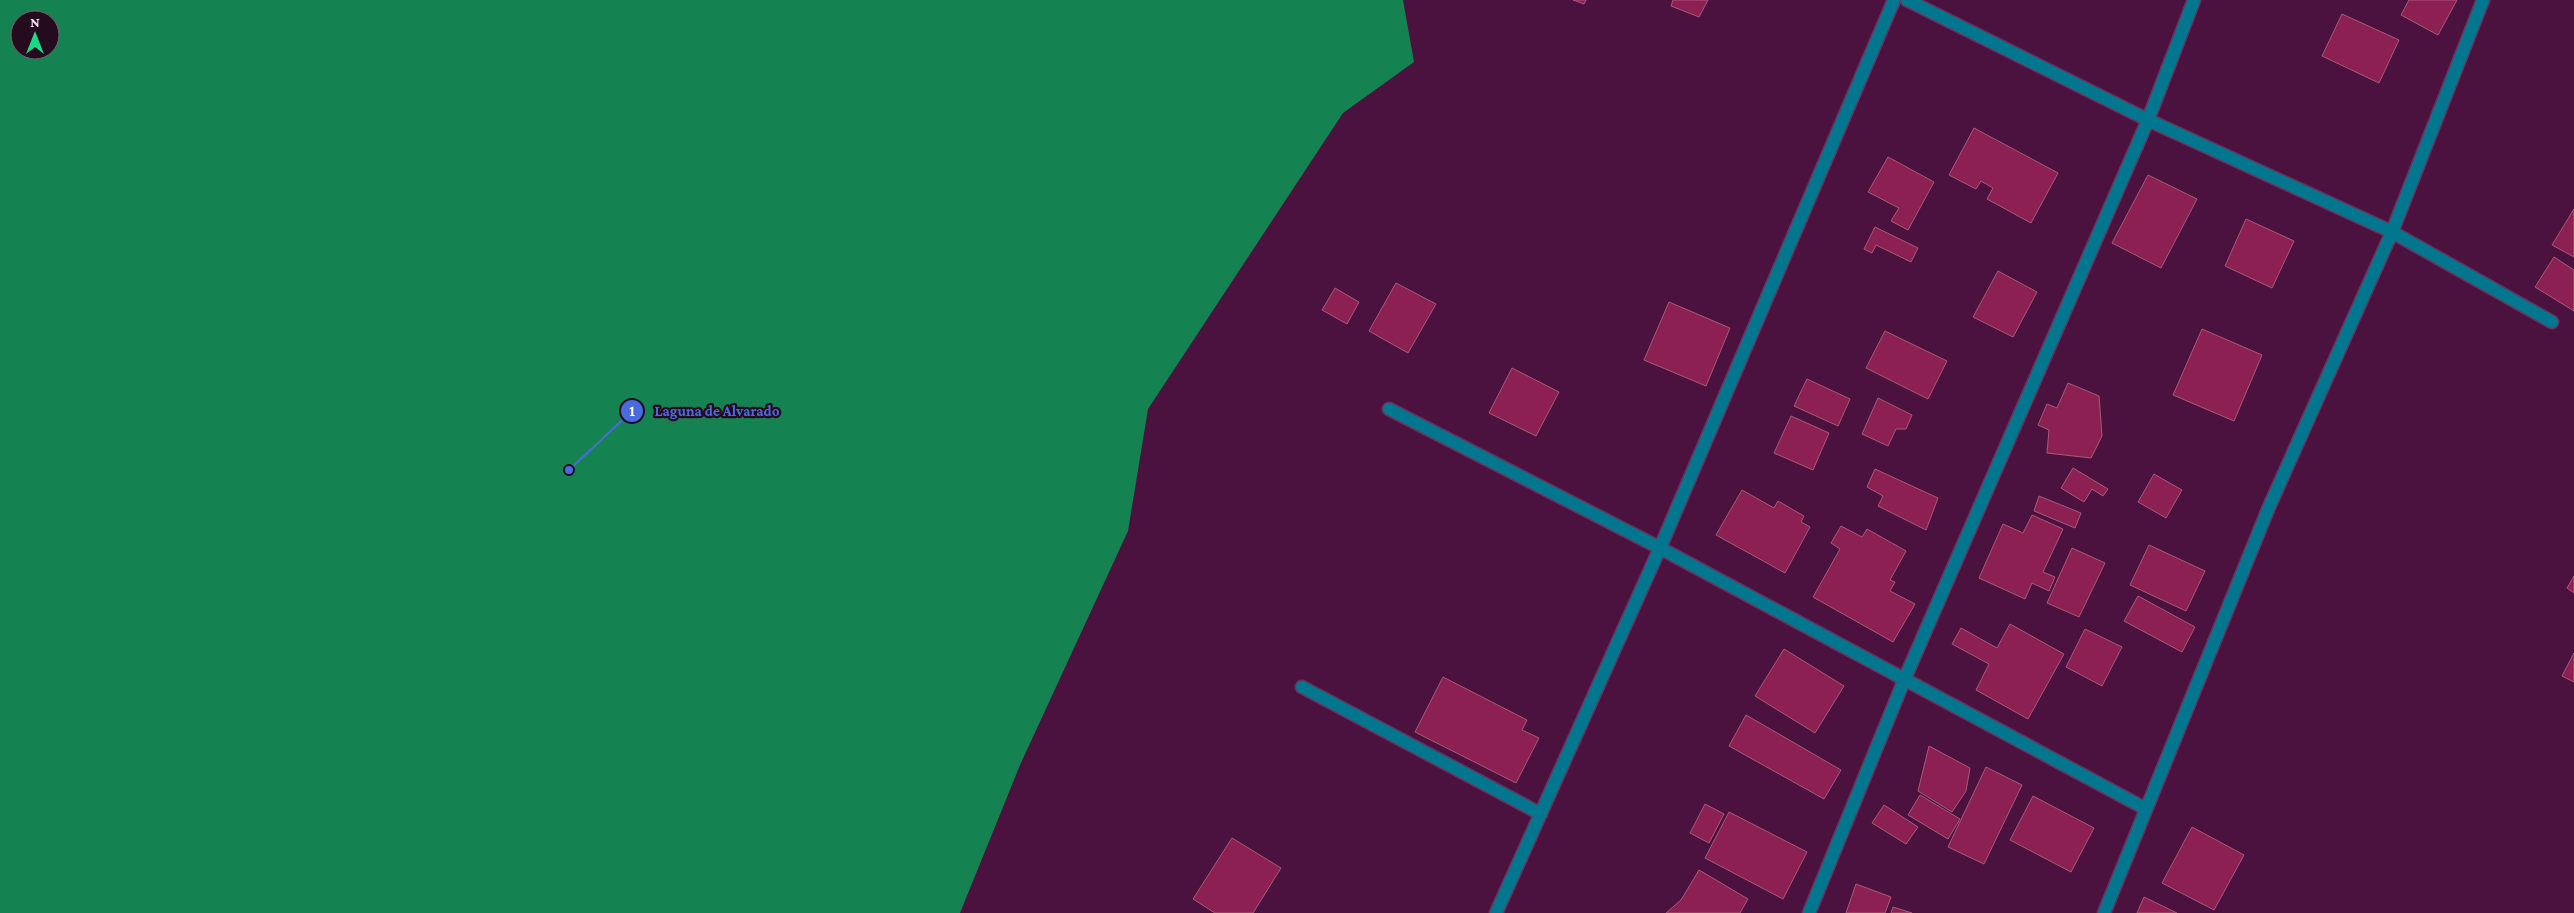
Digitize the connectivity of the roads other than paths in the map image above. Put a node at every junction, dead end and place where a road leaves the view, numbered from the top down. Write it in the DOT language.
graph roads {
  1 [pos="1894,0"];
  2 [pos="1907,0"];
  3 [pos="2194,0"];
  4 [pos="2483,0"];
  5 [pos="2148,120"];
  6 [pos="2392,232"];
  7 [pos="2552,322"];
  8 [pos="1389,409"];
  9 [pos="1660,548"];
  10 [pos="1905,678"];
  11 [pos="1302,687"];
  12 [pos="2146,809"];
  13 [pos="1541,814"];
  14 [pos="1496,913"];
  15 [pos="1809,913"];
  16 [pos="2104,913"];
  1 -- 9 [label="street"];
  2 -- 5 [label="street"];
  3 -- 5 [label="street"];
  4 -- 6 [label="street"];
  5 -- 6 [label="street"];
  5 -- 10 [label="street"];
  6 -- 7 [label="street"];
  6 -- 12 [label="street"];
  8 -- 9 [label="street"];
  9 -- 10 [label="street"];
  9 -- 13 [label="street"];
  10 -- 12 [label="street"];
  10 -- 15 [label="street"];
  11 -- 13 [label="street"];
  12 -- 16 [label="street"];
  13 -- 14 [label="street"];
}
